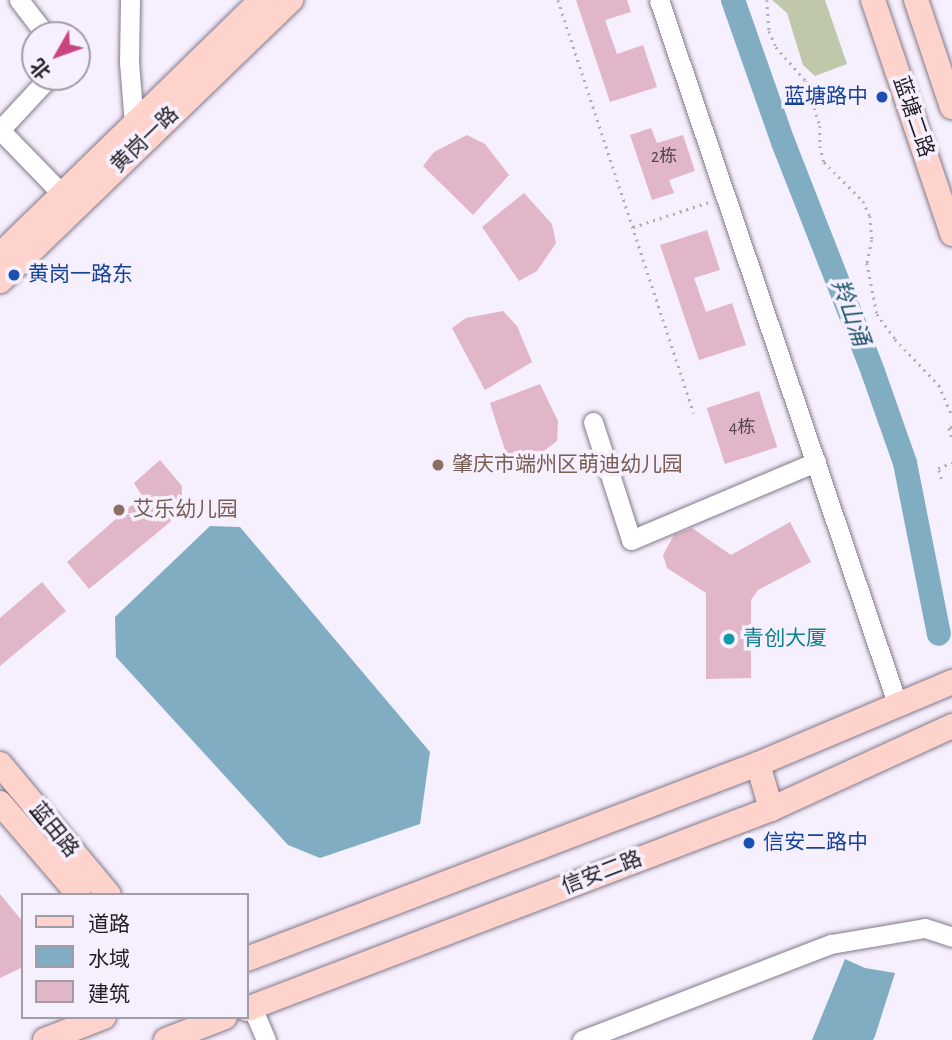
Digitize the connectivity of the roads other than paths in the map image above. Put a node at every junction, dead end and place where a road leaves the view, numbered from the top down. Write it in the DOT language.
graph roads {
  1 [pos="19,0"];
  2 [pos="130,0"];
  3 [pos="261,0"];
  4 [pos="291,0"];
  5 [pos="659,0"];
  6 [pos="873,0"];
  7 [pos="916,0"];
  8 [pos="35,21"];
  9 [pos="36,91"];
  10 [pos="952,107"];
  11 [pos="134,124"];
  12 [pos="0,130"];
  13 [pos="62,194"];
  14 [pos="952,234"];
  15 [pos="0,255"];
  16 [pos="0,281"];
  17 [pos="593,422"];
  18 [pos="816,462"];
  19 [pos="952,682"];
  20 [pos="897,703"];
  21 [pos="952,726"];
  22 [pos="0,764"];
  23 [pos="758,764"];
  24 [pos="0,803"];
  25 [pos="771,809"];
  26 [pos="77,893"];
  27 [pos="108,893"];
  28 [pos="952,937"];
  29 [pos="250,956"];
  30 [pos="249,1008"];
  31 [pos="220,1019"];
  32 [pos="79,1023"];
  33 [pos="45,1040"];
  34 [pos="166,1040"];
  35 [pos="266,1040"];
  36 [pos="582,1040"];
  1 -- 8 [label="street"];
  2 -- 11 [label="street"];
  3 -- 11 [label="main road, 黄岗一路"];
  4 -- 16 [label="main road, 黄岗一路"];
  5 -- 18 [label="street"];
  6 -- 14 [label="main road, 蓝塘二路"];
  7 -- 10 [label="main road, 蓝塘二路"];
  9 -- 12 [label="street"];
  11 -- 13 [label="main road, 黄岗一路"];
  12 -- 13 [label="street"];
  13 -- 15 [label="main road, 黄岗一路"];
  17 -- 18 [label="street"];
  18 -- 20 [label="street"];
  19 -- 20 [label="main road"];
  20 -- 23 [label="main road"];
  21 -- 25 [label="main road, 信安二路"];
  22 -- 27 [label="main road, 蓝田路"];
  23 -- 25 [label="main road"];
  23 -- 29 [label="main road"];
  24 -- 26 [label="main road, 蓝田路"];
  25 -- 30 [label="main road, 信安二路"];
  28 -- 36 [label="street"];
  30 -- 35 [label="street"];
  31 -- 34 [label="main road"];
  32 -- 33 [label="main road"];
}
